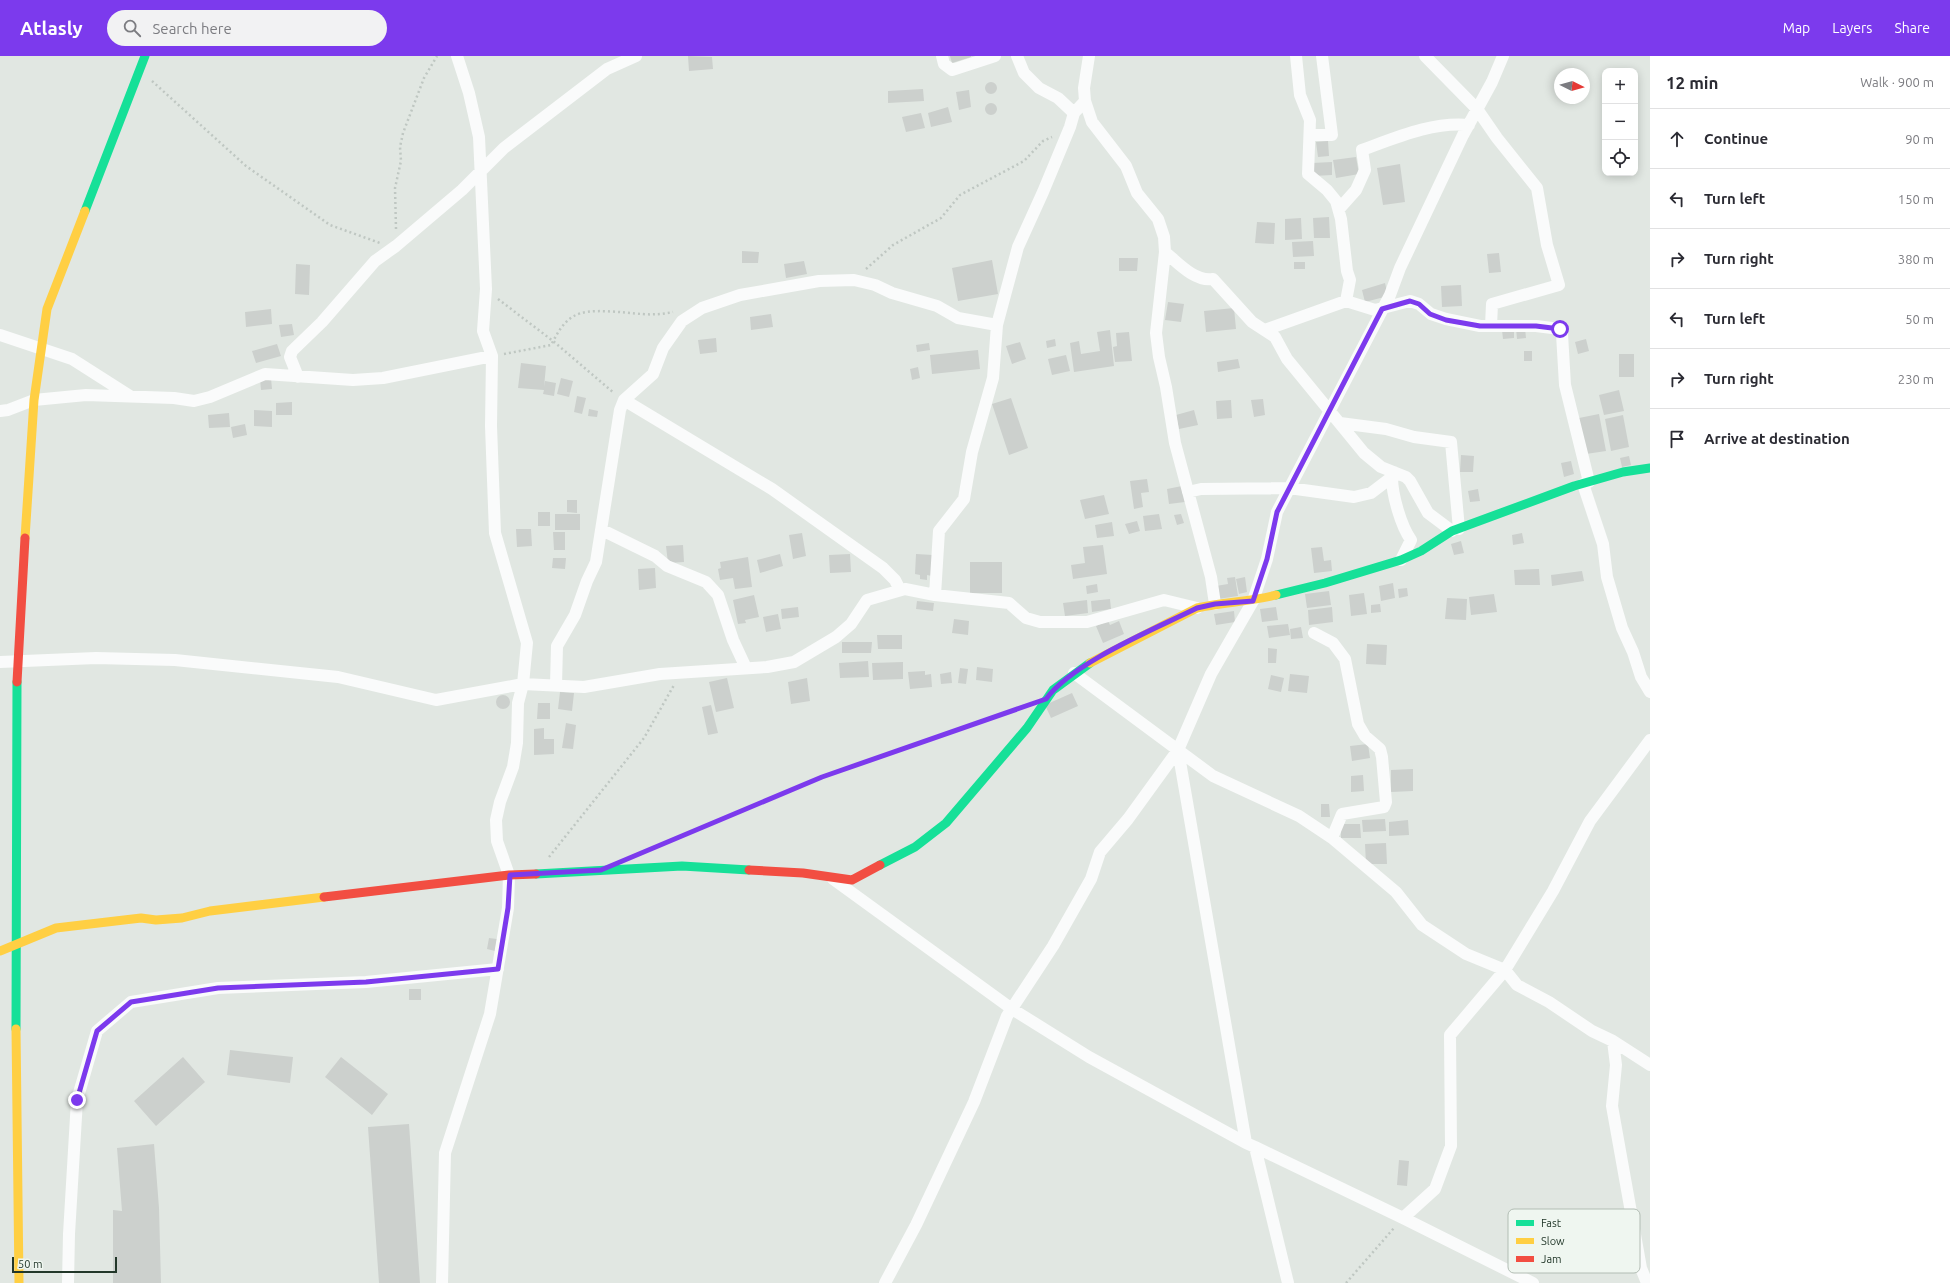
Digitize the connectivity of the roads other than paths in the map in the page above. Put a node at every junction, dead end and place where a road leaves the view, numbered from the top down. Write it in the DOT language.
graph roads {
  1 [pos="145,56"];
  2 [pos="458,56"];
  3 [pos="636,56"];
  4 [pos="942,56"];
  5 [pos="995,56"];
  6 [pos="1017,56"];
  7 [pos="1089,56"];
  8 [pos="1296,56"];
  9 [pos="1322,56"];
  10 [pos="1425,56"];
  11 [pos="1503,56"];
  12 [pos="1085,101"];
  13 [pos="1477,109"];
  14 [pos="1074,113"];
  15 [pos="1469,125"];
  16 [pos="1310,135"];
  17 [pos="480,172"];
  18 [pos="1339,209"];
  19 [pos="1164,252"];
  20 [pos="1346,301"];
  21 [pos="1382,309"];
  22 [pos="997,325"];
  23 [pos="1491,326"];
  24 [pos="1266,330"];
  25 [pos="0,335"];
  26 [pos="41,350"];
  27 [pos="492,356"];
  28 [pos="298,377"];
  29 [pos="132,397"];
  30 [pos="34,400"];
  31 [pos="624,400"];
  32 [pos="0,411"];
  33 [pos="1329,411"];
  34 [pos="1340,423"];
  35 [pos="1650,468"];
  36 [pos="1393,474"];
  37 [pos="1586,483"];
  38 [pos="1289,488"];
  39 [pos="1188,492"];
  40 [pos="602,530"];
  41 [pos="1455,530"];
  42 [pos="1401,560"];
  43 [pos="900,590"];
  44 [pos="935,595"];
  45 [pos="1253,601"];
  46 [pos="1215,604"];
  47 [pos="1197,608"];
  48 [pos="1314,633"];
  49 [pos="17,661"];
  50 [pos="0,662"];
  51 [pos="746,668"];
  52 [pos="1074,673"];
  53 [pos="523,684"];
  54 [pos="556,685"];
  55 [pos="1650,692"];
  56 [pos="1650,740"];
  57 [pos="1178,750"];
  58 [pos="1332,838"];
  59 [pos="510,875"];
  60 [pos="830,877"];
  61 [pos="15,945"];
  62 [pos="0,951"];
  63 [pos="498,969"];
  64 [pos="1505,970"];
  65 [pos="1012,1009"];
  66 [pos="1613,1041"];
  67 [pos="1650,1065"];
  68 [pos="1250,1145"];
  69 [pos="1630,1209"];
  70 [pos="1403,1218"];
  71 [pos="1640,1262"];
  72 [pos="1508,1270"];
  73 [pos="1513,1273"];
  74 [pos="20,1283"];
  75 [pos="68,1283"];
  76 [pos="442,1283"];
  77 [pos="885,1283"];
  78 [pos="1288,1283"];
  79 [pos="1533,1283"];
  80 [pos="1647,1283"];
  1 -- 26 [label="street"];
  2 -- 17 [label="street"];
  3 -- 17 [label="street"];
  4 -- 5 [label="street"];
  6 -- 14 [label="street"];
  7 -- 12 [label="street"];
  8 -- 16 [label="street"];
  9 -- 16 [label="street"];
  10 -- 13 [label="street"];
  11 -- 13 [label="street"];
  12 -- 14 [label="street"];
  12 -- 19 [label="street"];
  13 -- 15 [label="street"];
  13 -- 23 [label="street"];
  14 -- 22 [label="street"];
  15 -- 18 [label="street"];
  15 -- 21 [label="street"];
  16 -- 18 [label="street"];
  17 -- 27 [label="street"];
  17 -- 28 [label="street"];
  18 -- 20 [label="street"];
  19 -- 24 [label="street"];
  19 -- 39 [label="street"];
  20 -- 21 [label="street"];
  20 -- 24 [label="street"];
  21 -- 23 [label="street"];
  21 -- 33 [label="street"];
  22 -- 31 [label="street"];
  22 -- 44 [label="street"];
  23 -- 37 [label="street"];
  24 -- 33 [label="street"];
  25 -- 26 [label="street"];
  26 -- 29 [label="street"];
  26 -- 30 [label="street"];
  27 -- 28 [label="street"];
  27 -- 53 [label="street"];
  28 -- 29 [label="street"];
  29 -- 30 [label="street"];
  30 -- 32 [label="street"];
  30 -- 49 [label="street"];
  31 -- 40 [label="street"];
  31 -- 43 [label="street"];
  33 -- 34 [label="street"];
  33 -- 38 [label="street"];
  34 -- 36 [label="street"];
  34 -- 41 [label="street"];
  35 -- 37 [label="street"];
  36 -- 38 [label="street"];
  36 -- 41 [label="street"];
  36 -- 42 [label="street"];
  37 -- 41 [label="street"];
  37 -- 55 [label="street"];
  38 -- 39 [label="street"];
  38 -- 45 [label="street"];
  39 -- 46 [label="street"];
  40 -- 51 [label="street"];
  40 -- 54 [label="street"];
  41 -- 42 [label="street"];
  42 -- 45 [label="street"];
  43 -- 44 [label="street"];
  43 -- 51 [label="street"];
  44 -- 47 [label="street"];
  45 -- 46 [label="street"];
  45 -- 57 [label="street"];
  46 -- 47 [label="street"];
  47 -- 52 [label="street"];
  48 -- 58 [label="street"];
  49 -- 50 [label="street"];
  49 -- 53 [label="street"];
  49 -- 61 [label="street"];
  51 -- 54 [label="street"];
  52 -- 57 [label="street"];
  52 -- 60 [label="street"];
  53 -- 54 [label="street"];
  53 -- 59 [label="street"];
  56 -- 64 [label="street"];
  57 -- 58 [label="street"];
  57 -- 65 [label="street"];
  57 -- 68 [label="street"];
  58 -- 64 [label="street"];
  59 -- 60 [label="street"];
  59 -- 61 [label="street"];
  59 -- 63 [label="street"];
  60 -- 65 [label="street"];
  61 -- 62 [label="street"];
  61 -- 74 [label="street"];
  63 -- 75 [label="street"];
  63 -- 76 [label="street"];
  64 -- 66 [label="street"];
  64 -- 70 [label="street"];
  65 -- 68 [label="street"];
  65 -- 77 [label="street"];
  66 -- 67 [label="street"];
  66 -- 69 [label="street"];
  68 -- 70 [label="street"];
  68 -- 78 [label="street"];
  70 -- 72 [label="street"];
  71 -- 80 [label="street"];
  73 -- 79 [label="street"];
}
